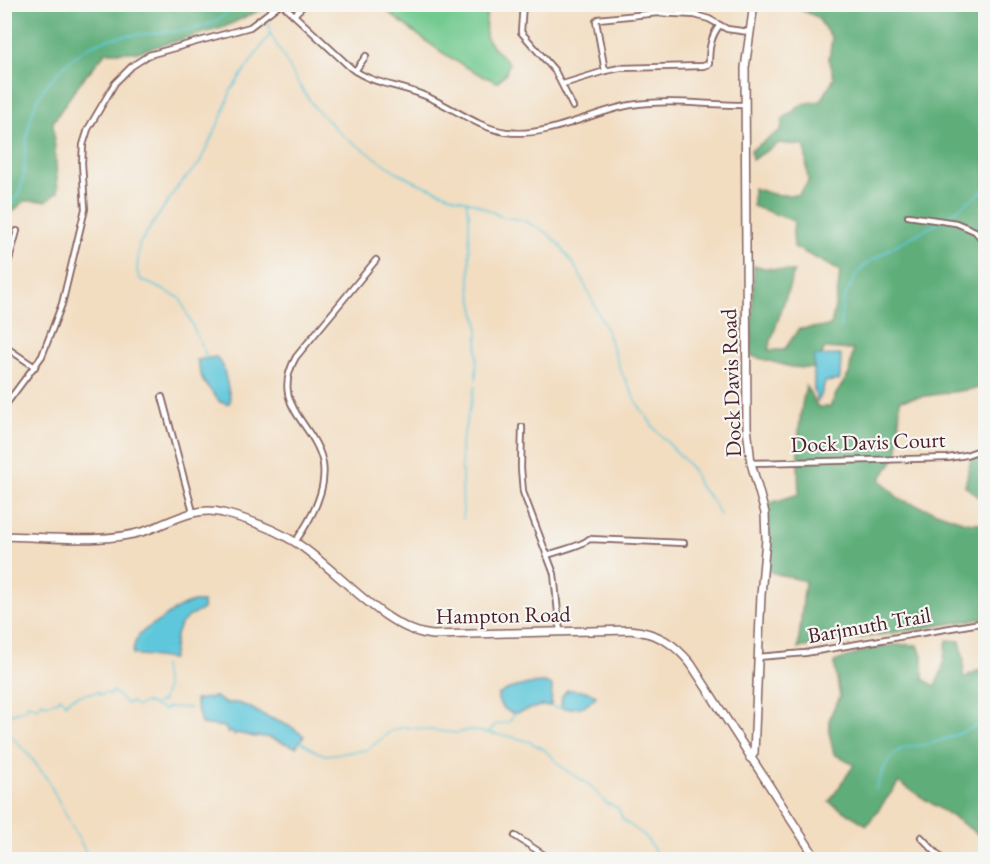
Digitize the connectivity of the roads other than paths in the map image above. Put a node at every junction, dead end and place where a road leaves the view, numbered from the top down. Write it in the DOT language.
graph roads {
  1 [pos="281,4"];
  2 [pos="305,4"];
  3 [pos="523,4"];
  4 [pos="682,4"];
  5 [pos="754,4"];
  6 [pos="681,14"];
  7 [pos="294,15"];
  8 [pos="719,26"];
  9 [pos="749,32"];
  10 [pos="366,56"];
  11 [pos="356,71"];
  12 [pos="606,71"];
  13 [pos="563,84"];
  14 [pos="745,105"];
  15 [pos="573,107"];
  16 [pos="908,216"];
  17 [pos="17,231"];
  18 [pos="986,244"];
  19 [pos="376,261"];
  20 [pos="4,278"];
  21 [pos="4,346"];
  22 [pos="35,367"];
  23 [pos="162,397"];
  24 [pos="4,406"];
  25 [pos="522,427"];
  26 [pos="986,448"];
  27 [pos="751,463"];
  28 [pos="194,512"];
  29 [pos="4,536"];
  30 [pos="295,542"];
  31 [pos="684,543"];
  32 [pos="547,555"];
  33 [pos="986,622"];
  34 [pos="560,632"];
  35 [pos="758,657"];
  36 [pos="750,758"];
  37 [pos="515,836"];
  38 [pos="921,837"];
  39 [pos="552,860"];
  40 [pos="817,860"];
  41 [pos="943,860"];
  1 -- 7 [label="street"];
  1 -- 22 [label="street"];
  2 -- 7 [label="street"];
  3 -- 13 [label="street"];
  4 -- 6 [label="street"];
  5 -- 9 [label="main road, Dock Davis Road"];
  6 -- 8 [label="street"];
  6 -- 12 [label="street"];
  7 -- 11 [label="street"];
  8 -- 9 [label="street"];
  8 -- 12 [label="street"];
  9 -- 14 [label="main road, Dock Davis Road"];
  10 -- 11 [label="street"];
  11 -- 14 [label="street"];
  12 -- 13 [label="street"];
  13 -- 15 [label="street"];
  14 -- 27 [label="main road, Dock Davis Road"];
  16 -- 18 [label="street"];
  17 -- 20 [label="street"];
  19 -- 30 [label="street"];
  21 -- 22 [label="street"];
  22 -- 24 [label="street"];
  23 -- 28 [label="street"];
  25 -- 32 [label="street"];
  26 -- 27 [label="street, Dock Davis Court"];
  27 -- 35 [label="main road, Dock Davis Road"];
  28 -- 29 [label="main road, Hampton Road"];
  28 -- 30 [label="main road, Hampton Road"];
  30 -- 34 [label="main road, Hampton Road"];
  31 -- 32 [label="street"];
  32 -- 34 [label="street"];
  33 -- 35 [label="street, Barjmuth Trail"];
  34 -- 36 [label="main road, Hampton Road"];
  35 -- 36 [label="main road, Dock Davis Road"];
  36 -- 40 [label="main road, Hampton Road"];
  37 -- 39 [label="street"];
  38 -- 41 [label="street"];
}
